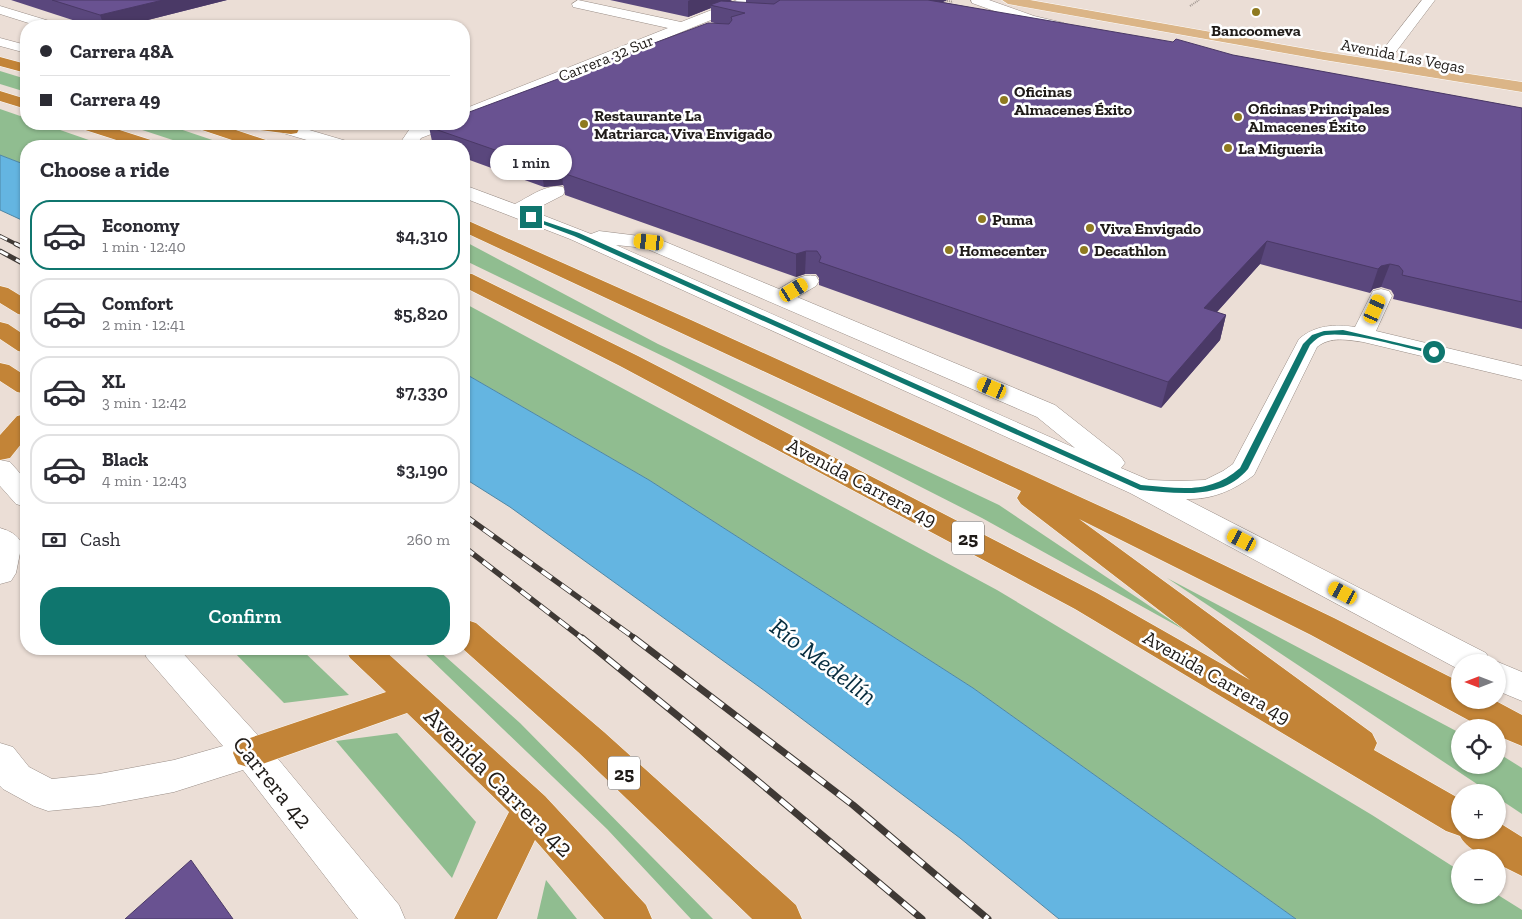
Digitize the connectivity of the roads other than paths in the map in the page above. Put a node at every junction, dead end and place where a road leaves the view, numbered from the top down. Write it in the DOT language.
graph roads {
  1 [pos="977,0"];
  2 [pos="1008,0"];
  3 [pos="1081,0"];
  4 [pos="1429,0"];
  5 [pos="578,4"];
  6 [pos="718,6"];
  7 [pos="746,7"];
  8 [pos="0,10"];
  9 [pos="1149,11"];
  10 [pos="648,19"];
  11 [pos="32,20"];
  12 [pos="682,27"];
  13 [pos="1073,29"];
  14 [pos="707,32"];
  15 [pos="1294,36"];
  16 [pos="0,42"];
  17 [pos="20,48"];
  18 [pos="1385,49"];
  19 [pos="1408,52"];
  20 [pos="1324,56"];
  21 [pos="0,61"];
  22 [pos="20,67"];
  23 [pos="1522,78"];
  24 [pos="1522,87"];
  25 [pos="1522,95"];
  26 [pos="0,96"];
  27 [pos="20,102"];
  28 [pos="470,113"];
  29 [pos="103,130"];
  30 [pos="219,130"];
  31 [pos="294,130"];
  32 [pos="425,130"];
  33 [pos="133,140"];
  34 [pos="249,140"];
  35 [pos="325,140"];
  36 [pos="411,140"];
  37 [pos="556,191"];
  38 [pos="470,193"];
  39 [pos="516,212"];
  40 [pos="470,228"];
  41 [pos="576,235"];
  42 [pos="786,274"];
  43 [pos="808,281"];
  44 [pos="470,282"];
  45 [pos="0,293"];
  46 [pos="770,293"];
  47 [pos="1381,296"];
  48 [pos="20,305"];
  49 [pos="0,329"];
  50 [pos="1363,335"];
  51 [pos="20,342"];
  52 [pos="0,370"];
  53 [pos="1522,373"];
  54 [pos="20,382"];
  55 [pos="20,429"];
  56 [pos="0,452"];
  57 [pos="985,464"];
  58 [pos="0,468"];
  59 [pos="1140,487"];
  60 [pos="20,491"];
  61 [pos="0,538"];
  62 [pos="0,573"];
  63 [pos="470,636"];
  64 [pos="1459,654"];
  65 [pos="164,655"];
  66 [pos="368,655"];
  67 [pos="1506,679"];
  68 [pos="1522,688"];
  69 [pos="1451,693"];
  70 [pos="413,697"];
  71 [pos="1480,709"];
  72 [pos="1522,732"];
  73 [pos="251,753"];
  74 [pos="0,758"];
  75 [pos="530,808"];
  76 [pos="1451,812"];
  77 [pos="1451,814"];
  78 [pos="1491,839"];
  79 [pos="1522,858"];
  80 [pos="384,919"];
  81 [pos="475,919"];
  82 [pos="631,919"];
  83 [pos="781,919"];
  1 -- 13 [label="street"];
  2 -- 20 [label="main road, Avenida Las Vegas"];
  3 -- 9 [label="main road"];
  4 -- 18 [label="street"];
  5 -- 10 [label="street"];
  6 -- 7 [label="street, Carrera 32 Sur"];
  6 -- 10 [label="street"];
  6 -- 12 [label="street, Carrera 32 Sur"];
  8 -- 11 [label="street"];
  10 -- 12 [label="street"];
  12 -- 14 [label="street"];
  12 -- 28 [label="street, Carrera 32 Sur"];
  15 -- 23 [label="main road, Avenida Las Vegas"];
  16 -- 17 [label="street"];
  18 -- 19 [label="main road, Avenida Las Vegas"];
  20 -- 24 [label="main road, Avenida Las Vegas"];
  20 -- 25 [label="main road, Avenida Las Vegas"];
  21 -- 22 [label="highway"];
  26 -- 27 [label="highway"];
  29 -- 33 [label="highway"];
  30 -- 34 [label="highway"];
  31 -- 35 [label="street"];
  32 -- 36 [label="street"];
  37 -- 39 [label="street"];
  38 -- 39 [label="street"];
  39 -- 41 [label="street"];
  40 -- 57 [label="highway"];
  41 -- 46 [label="street"];
  41 -- 59 [label="street"];
  42 -- 46 [label="street"];
  43 -- 46 [label="street"];
  44 -- 77 [label="highway, Avenida Carrera 49 / 25"];
  45 -- 48 [label="highway"];
  46 -- 59 [label="street"];
  47 -- 50 [label="street"];
  49 -- 51 [label="highway"];
  50 -- 53 [label="street"];
  50 -- 59 [label="street"];
  52 -- 54 [label="highway"];
  55 -- 56 [label="highway"];
  57 -- 69 [label="highway"];
  57 -- 76 [label="highway"];
  58 -- 60 [label="street"];
  59 -- 64 [label="street"];
  61 -- 62 [label="street"];
  63 -- 83 [label="highway, 25"];
  65 -- 73 [label="street, Carrera 42"];
  66 -- 70 [label="highway, Avenida Carrera 42"];
  67 -- 68 [label="street"];
  70 -- 73 [label="highway"];
  70 -- 75 [label="highway, Avenida Carrera 42"];
  71 -- 72 [label="highway"];
  73 -- 74 [label="street"];
  73 -- 80 [label="street, Carrera 42"];
  75 -- 81 [label="highway"];
  75 -- 82 [label="highway, Avenida Carrera 42"];
  78 -- 79 [label="highway"];
}
